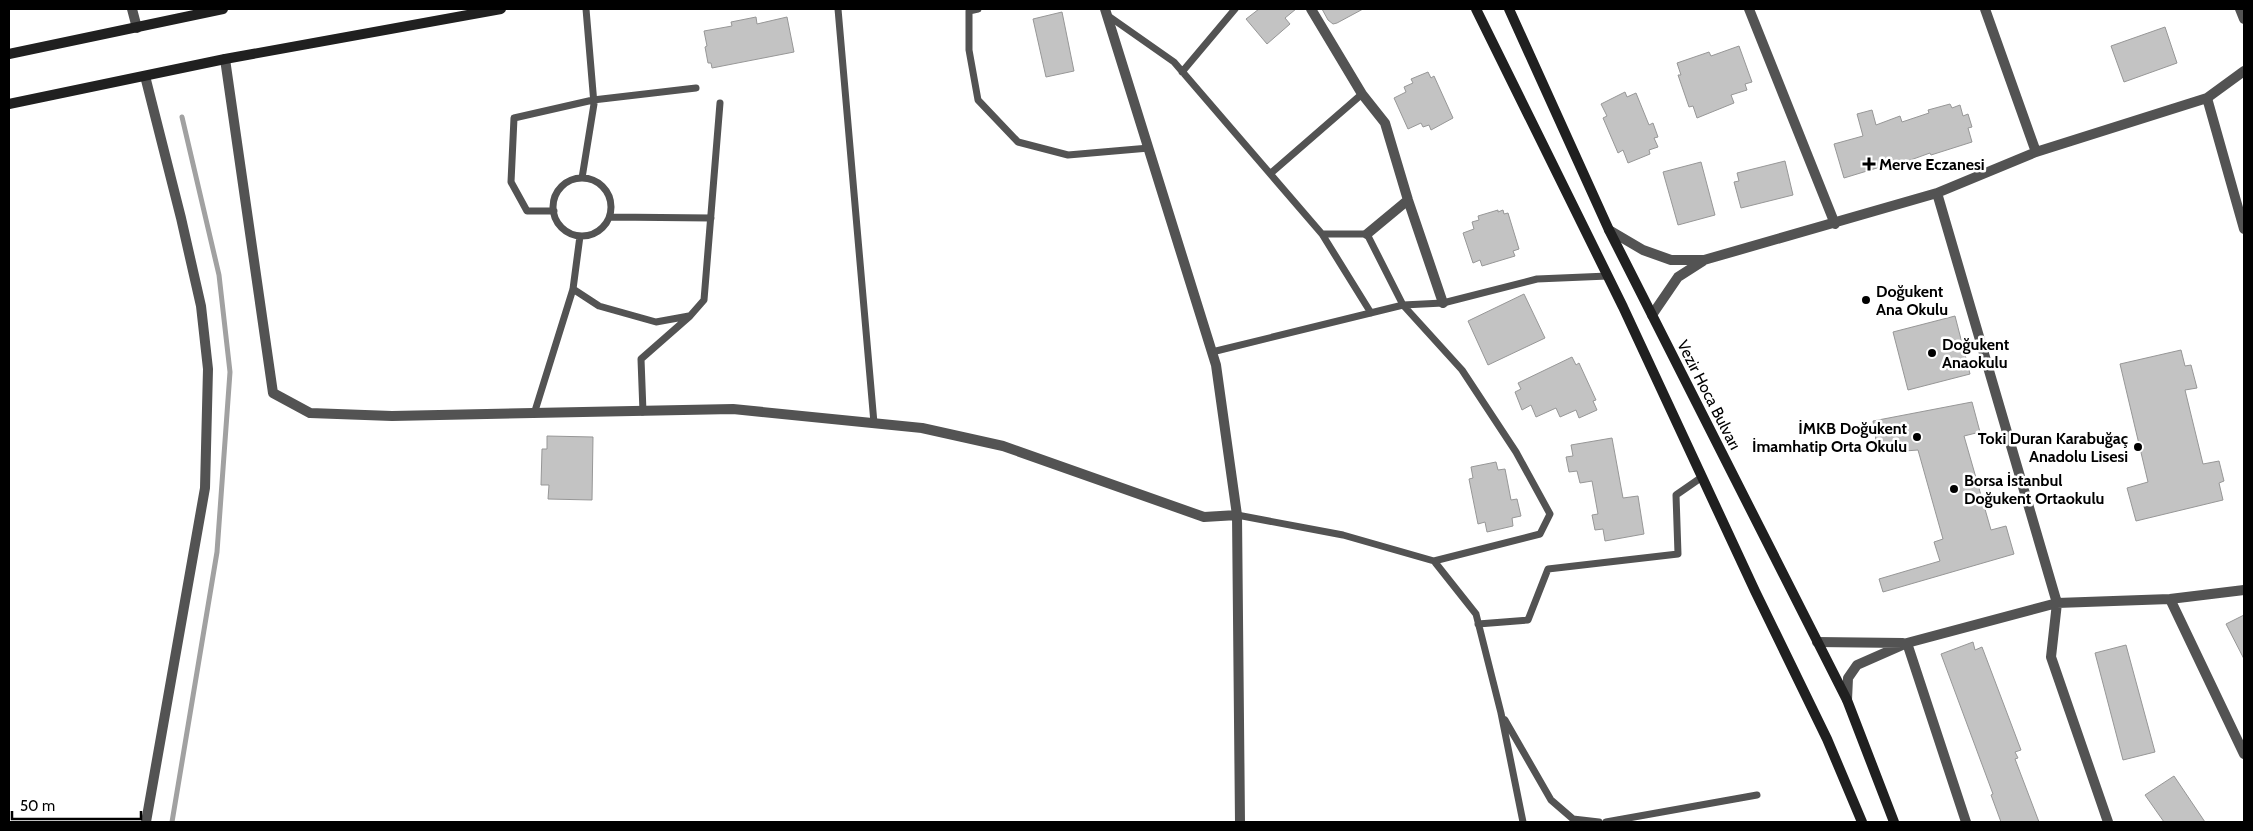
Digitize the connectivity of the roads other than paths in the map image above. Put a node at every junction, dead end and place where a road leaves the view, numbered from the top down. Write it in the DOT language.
graph roads {
  1 [pos="132,9"];
  2 [pos="222,9"];
  3 [pos="500,9"];
  4 [pos="586,9"];
  5 [pos="838,9"];
  6 [pos="978,9"];
  7 [pos="1235,9"];
  8 [pos="1311,9"];
  9 [pos="1476,9"];
  10 [pos="1509,9"];
  11 [pos="1748,9"];
  12 [pos="1985,9"];
  13 [pos="2240,9"];
  14 [pos="200,11"];
  15 [pos="1106,12"];
  16 [pos="2244,19"];
  17 [pos="137,28"];
  18 [pos="9,54"];
  19 [pos="225,60"];
  20 [pos="2244,71"];
  21 [pos="1182,72"];
  22 [pos="145,76"];
  23 [pos="696,88"];
  24 [pos="1362,94"];
  25 [pos="2207,98"];
  26 [pos="593,100"];
  27 [pos="720,103"];
  28 [pos="9,104"];
  29 [pos="1148,148"];
  30 [pos="2036,152"];
  31 [pos="1271,173"];
  32 [pos="582,178"];
  33 [pos="1937,194"];
  34 [pos="1408,200"];
  35 [pos="554,211"];
  36 [pos="610,217"];
  37 [pos="711,218"];
  38 [pos="1835,224"];
  39 [pos="2244,229"];
  40 [pos="1609,230"];
  41 [pos="1322,234"];
  42 [pos="1367,234"];
  43 [pos="580,236"];
  44 [pos="1704,260"];
  45 [pos="1608,276"];
  46 [pos="573,289"];
  47 [pos="1443,303"];
  48 [pos="1402,305"];
  49 [pos="1371,313"];
  50 [pos="1652,315"];
  51 [pos="690,316"];
  52 [pos="1212,352"];
  53 [pos="643,412"];
  54 [pos="534,414"];
  55 [pos="874,423"];
  56 [pos="1702,477"];
  57 [pos="1237,514"];
  58 [pos="1434,561"];
  59 [pos="2244,590"];
  60 [pos="2170,599"];
  61 [pos="2056,603"];
  62 [pos="1478,624"];
  63 [pos="1818,642"];
  64 [pos="1907,643"];
  65 [pos="1847,700"];
  66 [pos="1501,713"];
  67 [pos="2244,754"];
  68 [pos="1757,795"];
  69 [pos="146,822"];
  70 [pos="1240,822"];
  71 [pos="1523,822"];
  72 [pos="1599,822"];
  73 [pos="1606,822"];
  74 [pos="1862,822"];
  75 [pos="1894,822"];
  76 [pos="1966,822"];
  77 [pos="2108,822"];
  1 -- 17 [label="street"];
  2 -- 14 [label="main road"];
  3 -- 19 [label="main road"];
  4 -- 26 [label="lane"];
  5 -- 55 [label="lane"];
  6 -- 29 [label="lane"];
  7 -- 21 [label="lane"];
  8 -- 24 [label="street"];
  9 -- 45 [label="main road"];
  10 -- 40 [label="main road, Vezir Hoca Bulvarı"];
  11 -- 38 [label="street"];
  12 -- 30 [label="street"];
  13 -- 16 [label="street"];
  14 -- 17 [label="main road"];
  15 -- 21 [label="lane"];
  15 -- 29 [label="street"];
  17 -- 18 [label="main road"];
  19 -- 22 [label="main road"];
  19 -- 54 [label="street"];
  20 -- 25 [label="street"];
  21 -- 31 [label="lane"];
  22 -- 28 [label="main road"];
  22 -- 69 [label="street"];
  23 -- 26 [label="lane"];
  24 -- 31 [label="lane"];
  24 -- 34 [label="street"];
  25 -- 30 [label="street"];
  25 -- 39 [label="street"];
  26 -- 32 [label="lane"];
  26 -- 35 [label="lane"];
  27 -- 37 [label="lane"];
  29 -- 52 [label="street"];
  30 -- 33 [label="street"];
  31 -- 41 [label="lane"];
  32 -- 35 [label="lane"];
  32 -- 36 [label="lane"];
  33 -- 38 [label="street"];
  33 -- 61 [label="street"];
  34 -- 42 [label="street"];
  34 -- 47 [label="street"];
  35 -- 43 [label="lane"];
  36 -- 37 [label="lane"];
  36 -- 43 [label="lane"];
  37 -- 51 [label="lane"];
  38 -- 44 [label="street"];
  40 -- 44 [label="street"];
  40 -- 50 [label="main road, Vezir Hoca Bulvarı"];
  41 -- 42 [label="lane"];
  41 -- 49 [label="lane"];
  42 -- 48 [label="lane"];
  43 -- 46 [label="lane"];
  44 -- 50 [label="street"];
  45 -- 47 [label="lane"];
  45 -- 56 [label="main road"];
  46 -- 51 [label="lane"];
  46 -- 54 [label="lane"];
  47 -- 48 [label="lane"];
  48 -- 49 [label="lane"];
  48 -- 58 [label="lane"];
  49 -- 52 [label="lane"];
  50 -- 63 [label="main road, Vezir Hoca Bulvarı"];
  51 -- 53 [label="lane"];
  52 -- 57 [label="street"];
  53 -- 54 [label="street"];
  53 -- 55 [label="street"];
  55 -- 57 [label="street"];
  56 -- 62 [label="lane"];
  56 -- 74 [label="main road"];
  57 -- 58 [label="lane"];
  57 -- 70 [label="street"];
  58 -- 62 [label="lane"];
  59 -- 60 [label="street"];
  60 -- 61 [label="street"];
  60 -- 67 [label="street"];
  61 -- 64 [label="street"];
  61 -- 77 [label="street"];
  62 -- 66 [label="lane"];
  63 -- 64 [label="street"];
  63 -- 65 [label="main road, Vezir Hoca Bulvarı"];
  64 -- 65 [label="street"];
  64 -- 76 [label="street"];
  65 -- 75 [label="main road, Vezir Hoca Bulvarı"];
  66 -- 71 [label="lane"];
  66 -- 72 [label="lane"];
  68 -- 73 [label="lane"];
}
